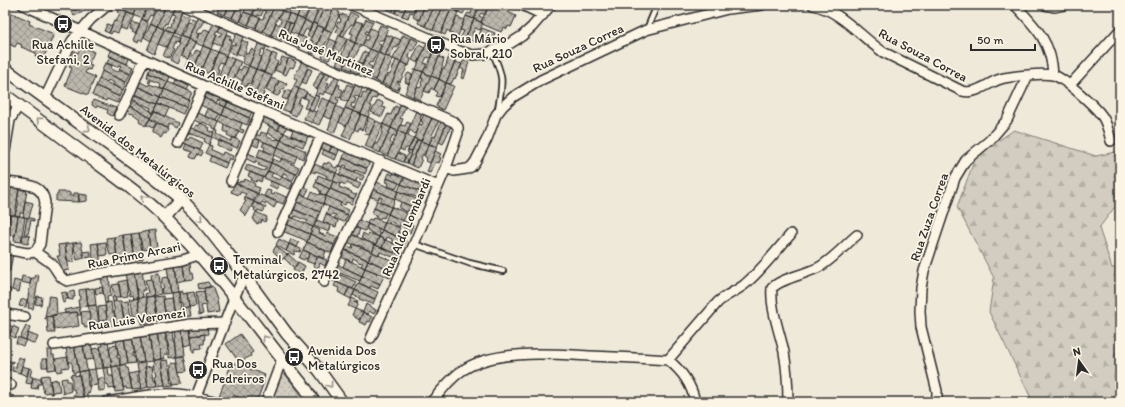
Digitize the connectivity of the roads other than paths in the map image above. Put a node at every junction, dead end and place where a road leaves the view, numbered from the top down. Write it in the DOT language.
graph roads {
  1 [pos="23,5"];
  2 [pos="108,5"];
  3 [pos="184,5"];
  4 [pos="352,5"];
  5 [pos="522,5"];
  6 [pos="551,5"];
  7 [pos="657,5"];
  8 [pos="762,5"];
  9 [pos="813,5"];
  10 [pos="1015,5"];
  11 [pos="1046,5"];
  12 [pos="1064,5"];
  13 [pos="97,8"];
  14 [pos="543,15"];
  15 [pos="80,30"];
  16 [pos="646,30"];
  17 [pos="1120,30"];
  18 [pos="492,51"];
  19 [pos="144,59"];
  20 [pos="5,69"];
  21 [pos="1028,75"];
  22 [pos="1053,75"];
  23 [pos="1070,85"];
  24 [pos="204,86"];
  25 [pos="5,95"];
  26 [pos="46,98"];
  27 [pos="18,105"];
  28 [pos="261,110"];
  29 [pos="119,115"];
  30 [pos="496,115"];
  31 [pos="8,120"];
  32 [pos="456,124"];
  33 [pos="321,136"];
  34 [pos="1111,141"];
  35 [pos="178,143"];
  36 [pos="5,151"];
  37 [pos="381,161"];
  38 [pos="446,168"];
  39 [pos="230,181"];
  40 [pos="5,182"];
  41 [pos="438,186"];
  42 [pos="181,199"];
  43 [pos="165,217"];
  44 [pos="278,232"];
  45 [pos="791,234"];
  46 [pos="856,234"];
  47 [pos="414,244"];
  48 [pos="5,249"];
  49 [pos="35,252"];
  50 [pos="198,255"];
  51 [pos="503,271"];
  52 [pos="244,276"];
  53 [pos="324,282"];
  54 [pos="234,298"];
  55 [pos="5,314"];
  56 [pos="25,317"];
  57 [pos="224,323"];
  58 [pos="370,338"];
  59 [pos="54,345"];
  60 [pos="282,359"];
  61 [pos="668,360"];
  62 [pos="196,399"];
  63 [pos="106,402"];
  64 [pos="218,402"];
  65 [pos="266,402"];
  66 [pos="314,402"];
  67 [pos="342,402"];
  68 [pos="432,402"];
  69 [pos="695,402"];
  70 [pos="788,402"];
  71 [pos="934,402"];
  1 -- 15 [label="street, Rua Achille Stefani"];
  2 -- 13 [label="street"];
  3 -- 32 [label="street, Rua José Martinez"];
  4 -- 18 [label="street"];
  5 -- 14 [label="street"];
  6 -- 14 [label="street"];
  7 -- 16 [label="lane"];
  8 -- 16 [label="street, Rua Souza Correa"];
  9 -- 21 [label="street, Rua Souza Correa"];
  10 -- 22 [label="street"];
  11 -- 12 [label="street"];
  13 -- 15 [label="street"];
  14 -- 18 [label="street"];
  15 -- 19 [label="street, Rua Achille Stefani"];
  15 -- 26 [label="street"];
  16 -- 30 [label="street, Rua Souza Correa"];
  17 -- 23 [label="street"];
  18 -- 30 [label="lane"];
  19 -- 24 [label="street, Rua Achille Stefani"];
  19 -- 29 [label="street"];
  20 -- 26 [label="street, Avenida dos Metalúrgicos"];
  21 -- 22 [label="street, Rua Souza Correa"];
  21 -- 71 [label="street, Rua Zuza Correa"];
  22 -- 23 [label="street"];
  23 -- 34 [label="street"];
  24 -- 28 [label="street, Rua Achille Stefani"];
  24 -- 35 [label="street"];
  25 -- 27 [label="street"];
  26 -- 42 [label="street, Avenida dos Metalúrgicos, one-way"];
  27 -- 31 [label="street"];
  43 -- 27 [label="street, one-way"];
  28 -- 33 [label="street, Rua Achille Stefani"];
  28 -- 39 [label="street"];
  30 -- 38 [label="street, Rua Souza Correa"];
  31 -- 36 [label="street"];
  32 -- 38 [label="street, Rua Aldo Lombardi"];
  33 -- 37 [label="street, Rua Achille Stefani"];
  33 -- 44 [label="street"];
  37 -- 41 [label="street, Rua Achille Stefani"];
  37 -- 53 [label="street"];
  38 -- 41 [label="street, Rua Aldo Lombardi"];
  40 -- 49 [label="street"];
  41 -- 47 [label="street, Rua Aldo Lombardi"];
  42 -- 43 [label="street"];
  42 -- 52 [label="street, Avenida dos Metalúrgicos, one-way"];
  43 -- 50 [label="street"];
  45 -- 61 [label="street"];
  46 -- 70 [label="street"];
  47 -- 51 [label="lane"];
  47 -- 58 [label="street, Rua Aldo Lombardi"];
  48 -- 49 [label="street"];
  49 -- 50 [label="street, Rua Primo Arcari"];
  50 -- 54 [label="street"];
  52 -- 54 [label="street"];
  52 -- 67 [label="street, Avenida dos Metalúrgicos, one-way"];
  54 -- 57 [label="street"];
  60 -- 54 [label="street, one-way"];
  55 -- 56 [label="street"];
  57 -- 59 [label="street, Rua Luis Veronezi"];
  57 -- 62 [label="street"];
  60 -- 65 [label="street"];
  60 -- 66 [label="street"];
  61 -- 68 [label="street"];
  61 -- 69 [label="street"];
  62 -- 63 [label="street"];
  62 -- 64 [label="street"];
}
